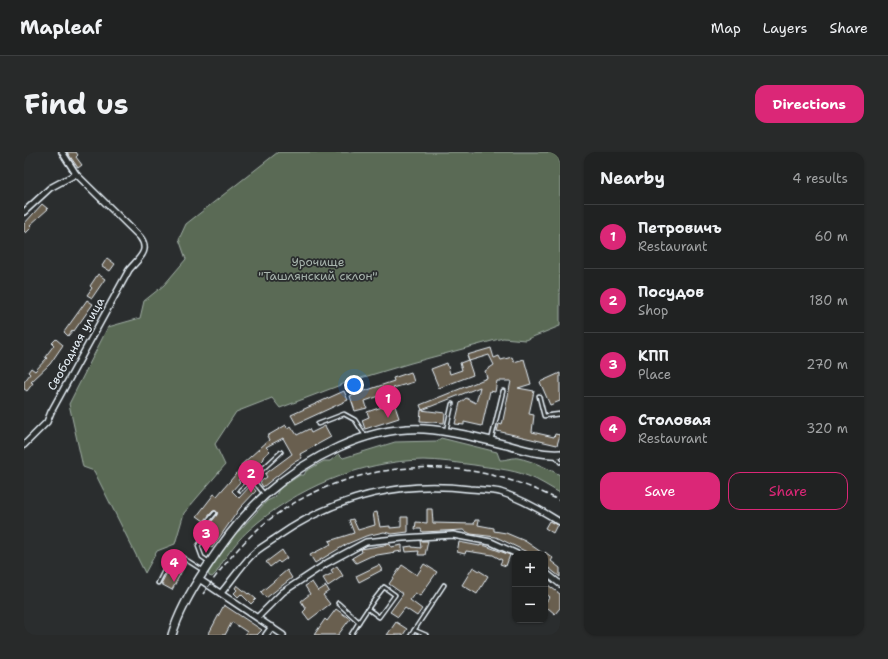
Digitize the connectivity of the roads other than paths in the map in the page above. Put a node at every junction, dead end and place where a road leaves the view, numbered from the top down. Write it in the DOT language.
graph roads {
  1 [pos="62,152"];
  2 [pos="76,174"];
  3 [pos="24,212"];
  4 [pos="503,391"];
  5 [pos="538,396"];
  6 [pos="452,404"];
  7 [pos="560,414"];
  8 [pos="318,424"];
  9 [pos="446,432"];
  10 [pos="367,437"];
  11 [pos="491,442"];
  12 [pos="24,445"];
  13 [pos="281,452"];
  14 [pos="557,454"];
  15 [pos="560,462"];
  16 [pos="252,479"];
  17 [pos="240,490"];
  18 [pos="265,495"];
  19 [pos="215,513"];
  20 [pos="560,522"];
  21 [pos="512,552"];
  22 [pos="210,563"];
  23 [pos="204,571"];
  24 [pos="548,574"];
  25 [pos="199,579"];
  26 [pos="158,582"];
  27 [pos="560,584"];
  28 [pos="444,585"];
  29 [pos="221,593"];
  30 [pos="338,603"];
  31 [pos="368,609"];
  32 [pos="258,617"];
  33 [pos="358,622"];
  34 [pos="272,627"];
  35 [pos="414,630"];
  36 [pos="172,635"];
  37 [pos="266,635"];
  38 [pos="284,635"];
  39 [pos="350,635"];
  40 [pos="411,635"];
  41 [pos="426,635"];
  1 -- 2 [label="street"];
  2 -- 3 [label="street"];
  2 -- 12 [label="street, Свободная улица"];
  4 -- 11 [label="lane"];
  5 -- 7 [label="lane"];
  6 -- 9 [label="lane"];
  8 -- 10 [label="lane"];
  9 -- 10 [label="main road"];
  9 -- 11 [label="main road"];
  10 -- 18 [label="main road"];
  11 -- 14 [label="main road"];
  13 -- 16 [label="lane"];
  14 -- 15 [label="lane"];
  16 -- 17 [label="lane"];
  16 -- 18 [label="lane"];
  18 -- 22 [label="main road"];
  19 -- 22 [label="lane"];
  20 -- 29 [label="street"];
  21 -- 32 [label="street"];
  22 -- 23 [label="main road"];
  23 -- 25 [label="main road"];
  23 -- 26 [label="lane"];
  24 -- 27 [label="street"];
  25 -- 29 [label="street"];
  25 -- 36 [label="main road"];
  28 -- 35 [label="lane"];
  29 -- 32 [label="street"];
  30 -- 33 [label="lane"];
  31 -- 31 [label="lane"];
  31 -- 33 [label="lane"];
  32 -- 34 [label="street"];
  33 -- 39 [label="lane"];
  34 -- 37 [label="street"];
  34 -- 38 [label="street"];
  35 -- 40 [label="lane"];
  35 -- 41 [label="lane"];
}
